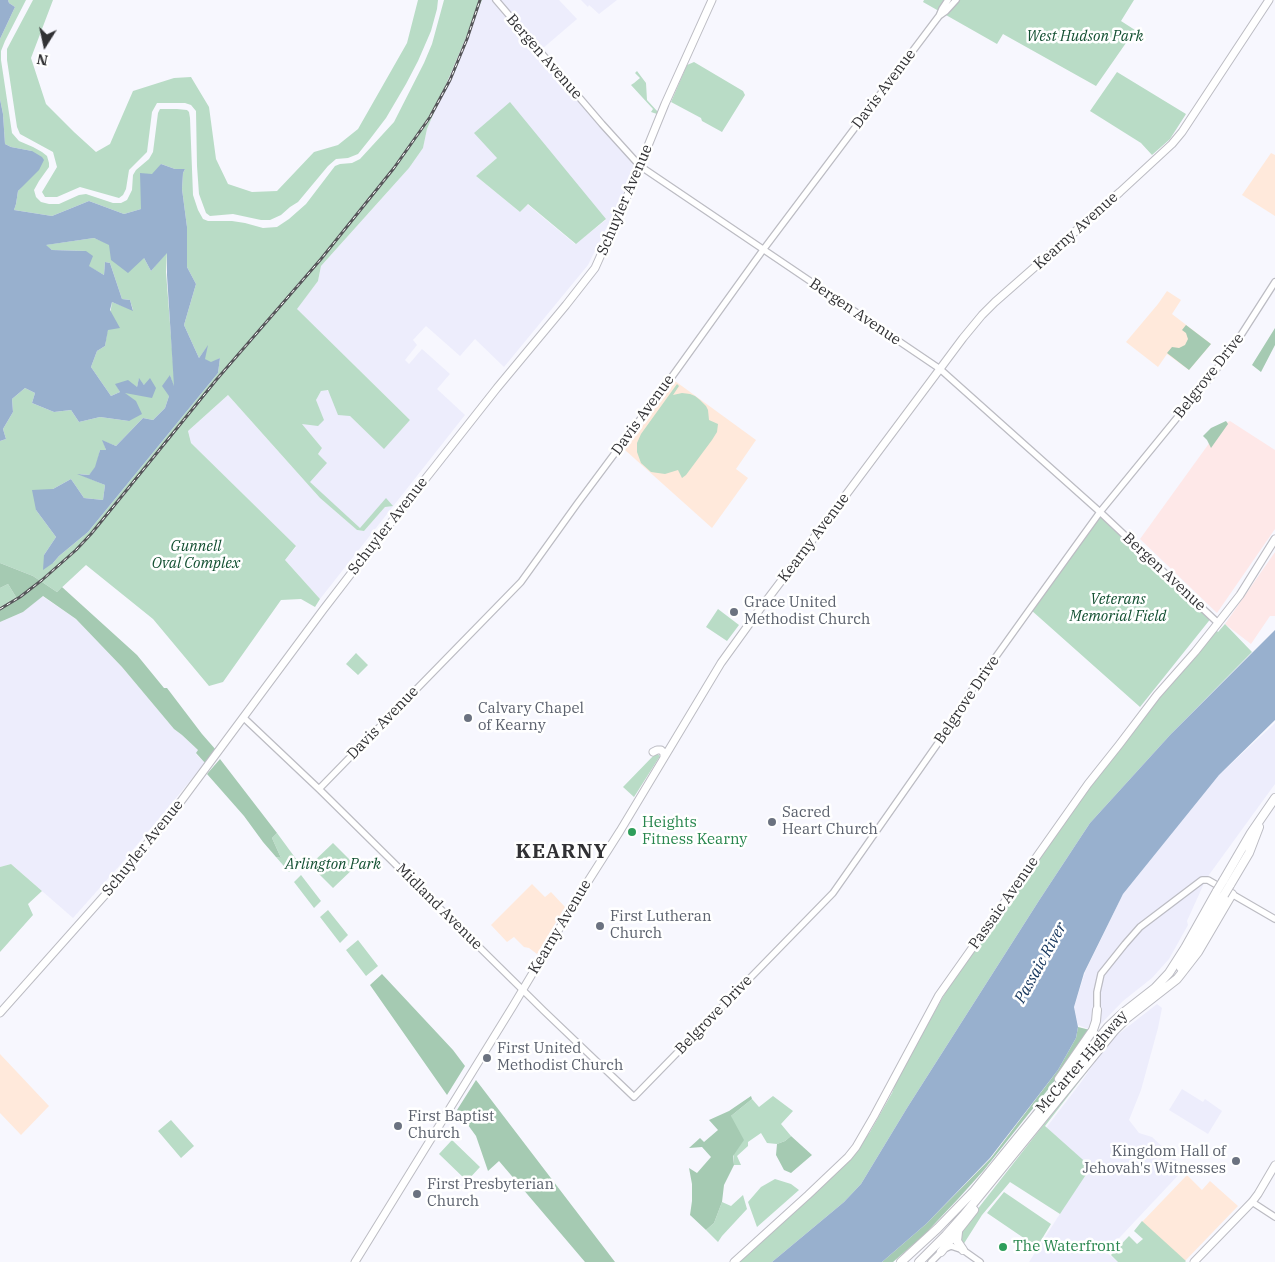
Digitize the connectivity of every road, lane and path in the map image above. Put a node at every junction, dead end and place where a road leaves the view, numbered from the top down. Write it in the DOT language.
graph roads {
  1 [pos="496,0"];
  2 [pos="712,0"];
  3 [pos="948,0"];
  4 [pos="956,0"];
  5 [pos="1269,0"];
  6 [pos="939,16"];
  7 [pos="640,166"];
  8 [pos="763,250"];
  9 [pos="1275,282"];
  10 [pos="940,369"];
  11 [pos="1100,512"];
  12 [pos="1275,539"];
  13 [pos="1218,623"];
  14 [pos="244,718"];
  15 [pos="653,752"];
  16 [pos="664,757"];
  17 [pos="319,789"];
  18 [pos="1275,799"];
  19 [pos="1227,883"];
  20 [pos="1225,894"];
  21 [pos="1275,919"];
  22 [pos="1159,988"];
  23 [pos="522,989"];
  24 [pos="1097,1010"];
  25 [pos="0,1013"];
  26 [pos="634,1097"];
  27 [pos="1011,1146"];
  28 [pos="1012,1155"];
  29 [pos="1275,1165"];
  30 [pos="1252,1202"];
  31 [pos="1275,1217"];
  32 [pos="960,1229"];
  33 [pos="963,1250"];
  34 [pos="941,1252"];
  35 [pos="355,1262"];
  36 [pos="734,1262"];
  37 [pos="901,1262"];
  38 [pos="919,1262"];
  39 [pos="930,1262"];
  40 [pos="980,1262"];
  41 [pos="1194,1262"];
  1 -- 7 [label="street, Bergen Avenue"];
  2 -- 7 [label="main road, Schuyler Avenue"];
  3 -- 6 [label="street, Davis Avenue"];
  4 -- 6 [label="street, Davis Avenue"];
  5 -- 10 [label="main road, Kearny Avenue"];
  6 -- 8 [label="street, Davis Avenue"];
  7 -- 8 [label="street, Bergen Avenue"];
  7 -- 14 [label="main road, Schuyler Avenue"];
  8 -- 10 [label="street, Bergen Avenue"];
  8 -- 17 [label="street, Davis Avenue"];
  9 -- 11 [label="street, Belgrove Drive"];
  10 -- 11 [label="street, Bergen Avenue"];
  10 -- 16 [label="main road, Kearny Avenue"];
  11 -- 13 [label="street, Bergen Avenue"];
  11 -- 26 [label="street, Belgrove Drive"];
  12 -- 13 [label="main road, Passaic Avenue"];
  13 -- 36 [label="main road, Passaic Avenue"];
  14 -- 17 [label="street, Midland Avenue"];
  14 -- 25 [label="main road, Schuyler Avenue"];
  15 -- 16 [label="main road"];
  16 -- 23 [label="main road, Kearny Avenue"];
  17 -- 23 [label="street, Midland Avenue"];
  18 -- 19 [label="highway, McCarter Highway"];
  18 -- 19 [label="highway, McCarter Highway"];
  19 -- 20 [label="highway, McCarter Highway, bridge"];
  20 -- 21 [label="street"];
  20 -- 22 [label="highway, McCarter Highway"];
  20 -- 22 [label="highway, McCarter Highway"];
  20 -- 22 [label="highway"];
  20 -- 24 [label="street"];
  22 -- 27 [label="highway, McCarter Highway"];
  22 -- 28 [label="highway"];
  23 -- 26 [label="street, Midland Avenue"];
  23 -- 35 [label="main road, Kearny Avenue"];
  24 -- 27 [label="highway"];
  27 -- 37 [label="highway, McCarter Highway"];
  28 -- 32 [label="highway"];
  28 -- 38 [label="highway"];
  29 -- 30 [label="main road"];
  30 -- 31 [label="street"];
  30 -- 41 [label="main road"];
  32 -- 33 [label="highway"];
  32 -- 34 [label="highway"];
  33 -- 34 [label="street"];
  33 -- 40 [label="street"];
  34 -- 39 [label="street"];
}
